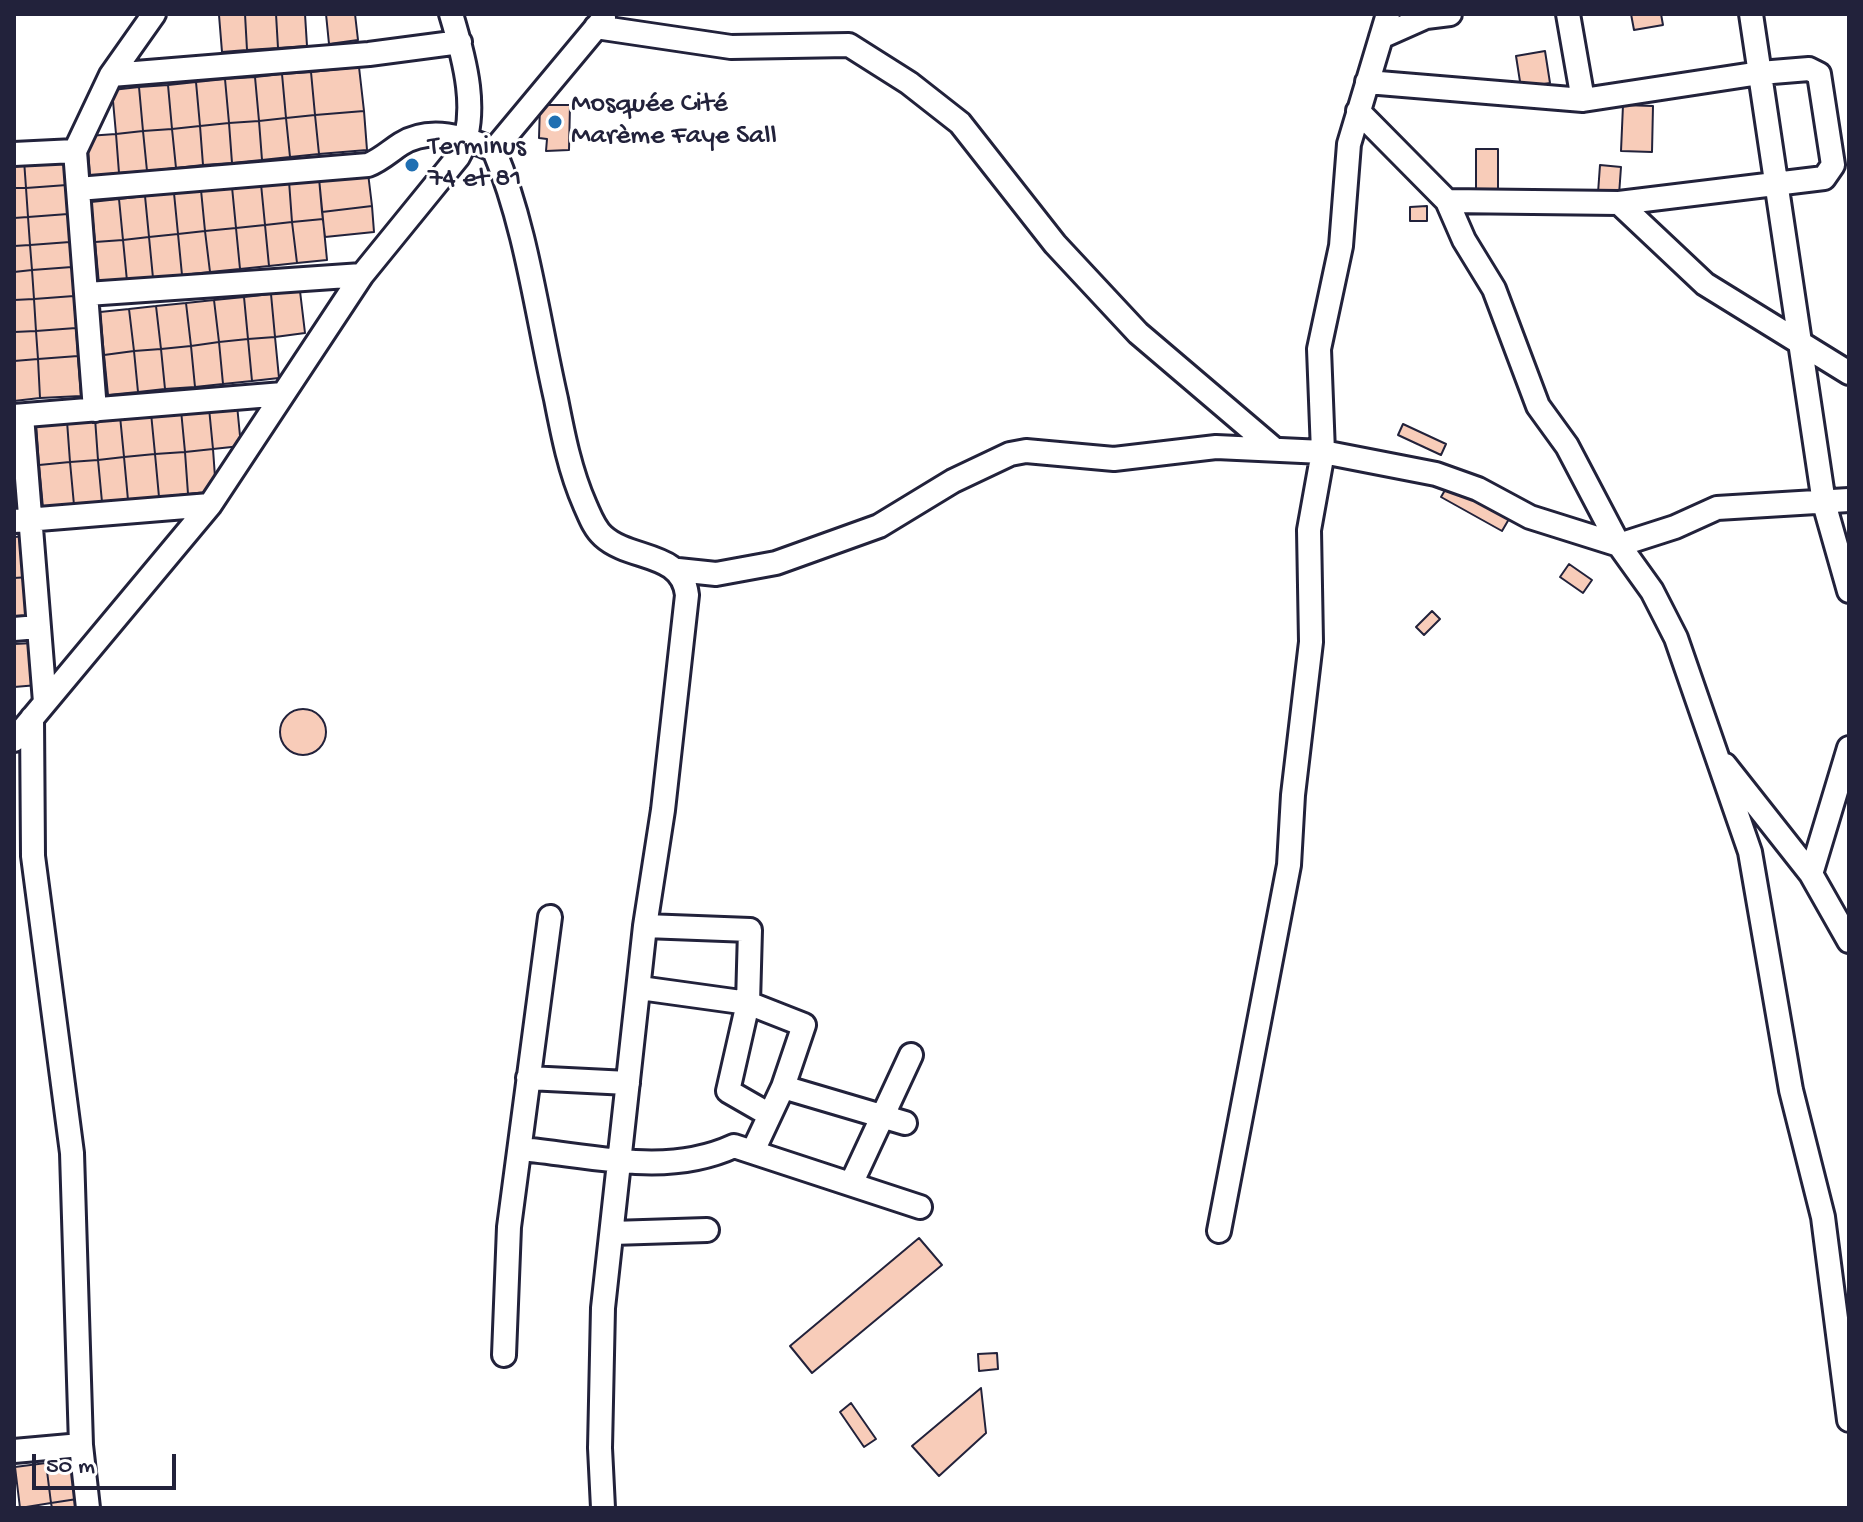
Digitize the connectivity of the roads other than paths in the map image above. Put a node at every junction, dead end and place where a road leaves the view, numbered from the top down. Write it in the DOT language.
graph roads {
  1 [pos="154,14"];
  2 [pos="451,14"];
  3 [pos="1388,14"];
  4 [pos="1450,14"];
  5 [pos="1568,14"];
  6 [pos="1751,14"];
  7 [pos="1424,16"];
  8 [pos="602,21"];
  9 [pos="1381,37"];
  10 [pos="460,42"];
  11 [pos="1760,73"];
  12 [pos="111,75"];
  13 [pos="1367,82"];
  14 [pos="1583,100"];
  15 [pos="1358,111"];
  16 [pos="468,138"];
  17 [pos="494,150"];
  18 [pos="75,151"];
  19 [pos="14,154"];
  20 [pos="1776,184"];
  21 [pos="78,189"];
  22 [pos="1447,201"];
  23 [pos="1619,203"];
  24 [pos="362,275"];
  25 [pos="87,294"];
  26 [pos="1800,340"];
  27 [pos="1849,373"];
  28 [pos="283,394"];
  29 [pos="95,410"];
  30 [pos="18,416"];
  31 [pos="1273,448"];
  32 [pos="1323,452"];
  33 [pos="1849,500"];
  34 [pos="1824,503"];
  35 [pos="210,505"];
  36 [pos="22,521"];
  37 [pos="1619,545"];
  38 [pos="678,570"];
  39 [pos="1849,591"];
  40 [pos="38,627"];
  41 [pos="14,629"];
  42 [pos="39,710"];
  43 [pos="14,740"];
  44 [pos="1849,748"];
  45 [pos="1712,749"];
  46 [pos="1811,874"];
  47 [pos="550,917"];
  48 [pos="645,926"];
  49 [pos="1849,941"];
  50 [pos="640,988"];
  51 [pos="748,1003"];
  52 [pos="911,1055"];
  53 [pos="528,1078"];
  54 [pos="628,1083"];
  55 [pos="783,1087"];
  56 [pos="768,1114"];
  57 [pos="881,1116"];
  58 [pos="905,1123"];
  59 [pos="522,1149"];
  60 [pos="753,1151"];
  61 [pos="620,1161"];
  62 [pos="851,1184"];
  63 [pos="920,1207"];
  64 [pos="707,1230"];
  65 [pos="1219,1231"];
  66 [pos="612,1233"];
  67 [pos="504,1355"];
  68 [pos="1849,1420"];
  69 [pos="81,1445"];
  70 [pos="14,1451"];
  71 [pos="88,1508"];
  72 [pos="603,1508"];
  1 -- 12 [label="street"];
  2 -- 10 [label="street"];
  3 -- 9 [label="street"];
  4 -- 7 [label="street"];
  5 -- 14 [label="street"];
  6 -- 11 [label="street"];
  7 -- 9 [label="street"];
  8 -- 17 [label="street"];
  8 -- 31 [label="street"];
  9 -- 13 [label="street"];
  10 -- 12 [label="street"];
  10 -- 16 [label="street"];
  11 -- 14 [label="street"];
  11 -- 20 [label="street"];
  11 -- 20 [label="street"];
  12 -- 18 [label="street"];
  13 -- 14 [label="street"];
  13 -- 15 [label="street"];
  15 -- 22 [label="street"];
  15 -- 32 [label="street"];
  16 -- 17 [label="street"];
  16 -- 21 [label="street"];
  16 -- 24 [label="street"];
  17 -- 38 [label="street"];
  18 -- 19 [label="street"];
  18 -- 21 [label="street"];
  20 -- 23 [label="street"];
  20 -- 26 [label="street"];
  21 -- 25 [label="street"];
  22 -- 23 [label="street"];
  22 -- 37 [label="street"];
  23 -- 26 [label="street"];
  24 -- 25 [label="street"];
  24 -- 28 [label="street"];
  25 -- 29 [label="street"];
  26 -- 27 [label="street"];
  26 -- 34 [label="street"];
  28 -- 29 [label="street"];
  28 -- 35 [label="street"];
  29 -- 30 [label="street"];
  30 -- 36 [label="street"];
  31 -- 32 [label="street"];
  31 -- 38 [label="street"];
  32 -- 37 [label="street"];
  32 -- 65 [label="street"];
  33 -- 34 [label="street"];
  34 -- 37 [label="street"];
  34 -- 39 [label="street"];
  35 -- 36 [label="street"];
  35 -- 42 [label="street"];
  36 -- 40 [label="street"];
  37 -- 45 [label="street"];
  38 -- 48 [label="street"];
  40 -- 41 [label="street"];
  40 -- 42 [label="street"];
  42 -- 43 [label="street"];
  42 -- 69 [label="street"];
  44 -- 46 [label="street"];
  45 -- 46 [label="street"];
  45 -- 68 [label="street"];
  46 -- 49 [label="street"];
  47 -- 53 [label="street"];
  48 -- 50 [label="street"];
  48 -- 51 [label="street"];
  50 -- 51 [label="street"];
  50 -- 54 [label="street"];
  51 -- 55 [label="street"];
  51 -- 56 [label="street"];
  52 -- 57 [label="street"];
  53 -- 54 [label="street"];
  53 -- 59 [label="street"];
  54 -- 61 [label="street"];
  55 -- 56 [label="street"];
  55 -- 57 [label="street"];
  56 -- 60 [label="street"];
  57 -- 58 [label="street"];
  57 -- 62 [label="street"];
  59 -- 61 [label="street"];
  59 -- 67 [label="street"];
  60 -- 61 [label="street"];
  60 -- 62 [label="street"];
  61 -- 66 [label="street"];
  62 -- 63 [label="street"];
  64 -- 66 [label="street"];
  66 -- 72 [label="street"];
  69 -- 70 [label="street"];
  69 -- 71 [label="street"];
}
